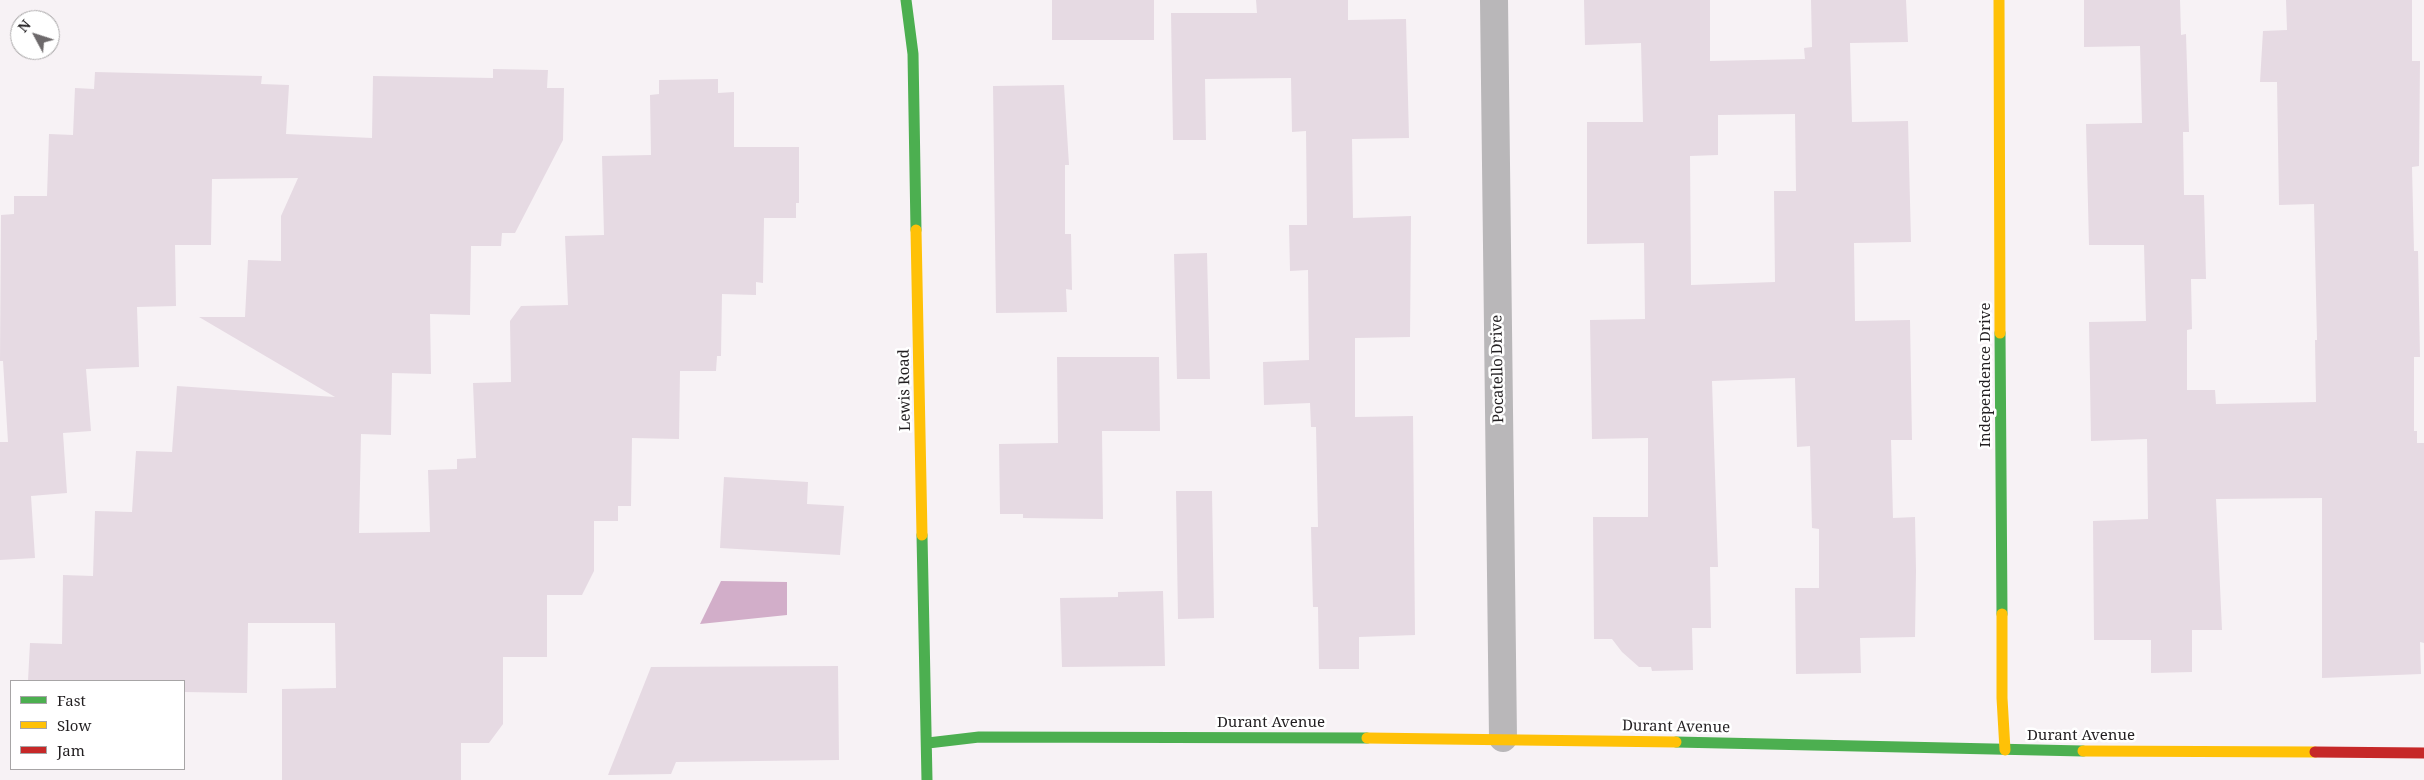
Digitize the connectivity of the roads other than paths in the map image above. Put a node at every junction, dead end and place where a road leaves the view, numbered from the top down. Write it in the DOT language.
graph roads {
  1 [pos="906,0"];
  2 [pos="1494,0"];
  3 [pos="1999,0"];
  4 [pos="1502,738"];
  5 [pos="928,743"];
  6 [pos="2004,750"];
  7 [pos="2424,753"];
  8 [pos="928,780"];
  1 -- 5 [label="street, Lewis Road"];
  2 -- 4 [label="street, Pocatello Drive"];
  3 -- 6 [label="street, Independence Drive"];
  4 -- 5 [label="street, Durant Avenue"];
  4 -- 6 [label="street, Durant Avenue"];
  5 -- 8 [label="street, Lewis Road"];
  6 -- 7 [label="street, Durant Avenue"];
}
